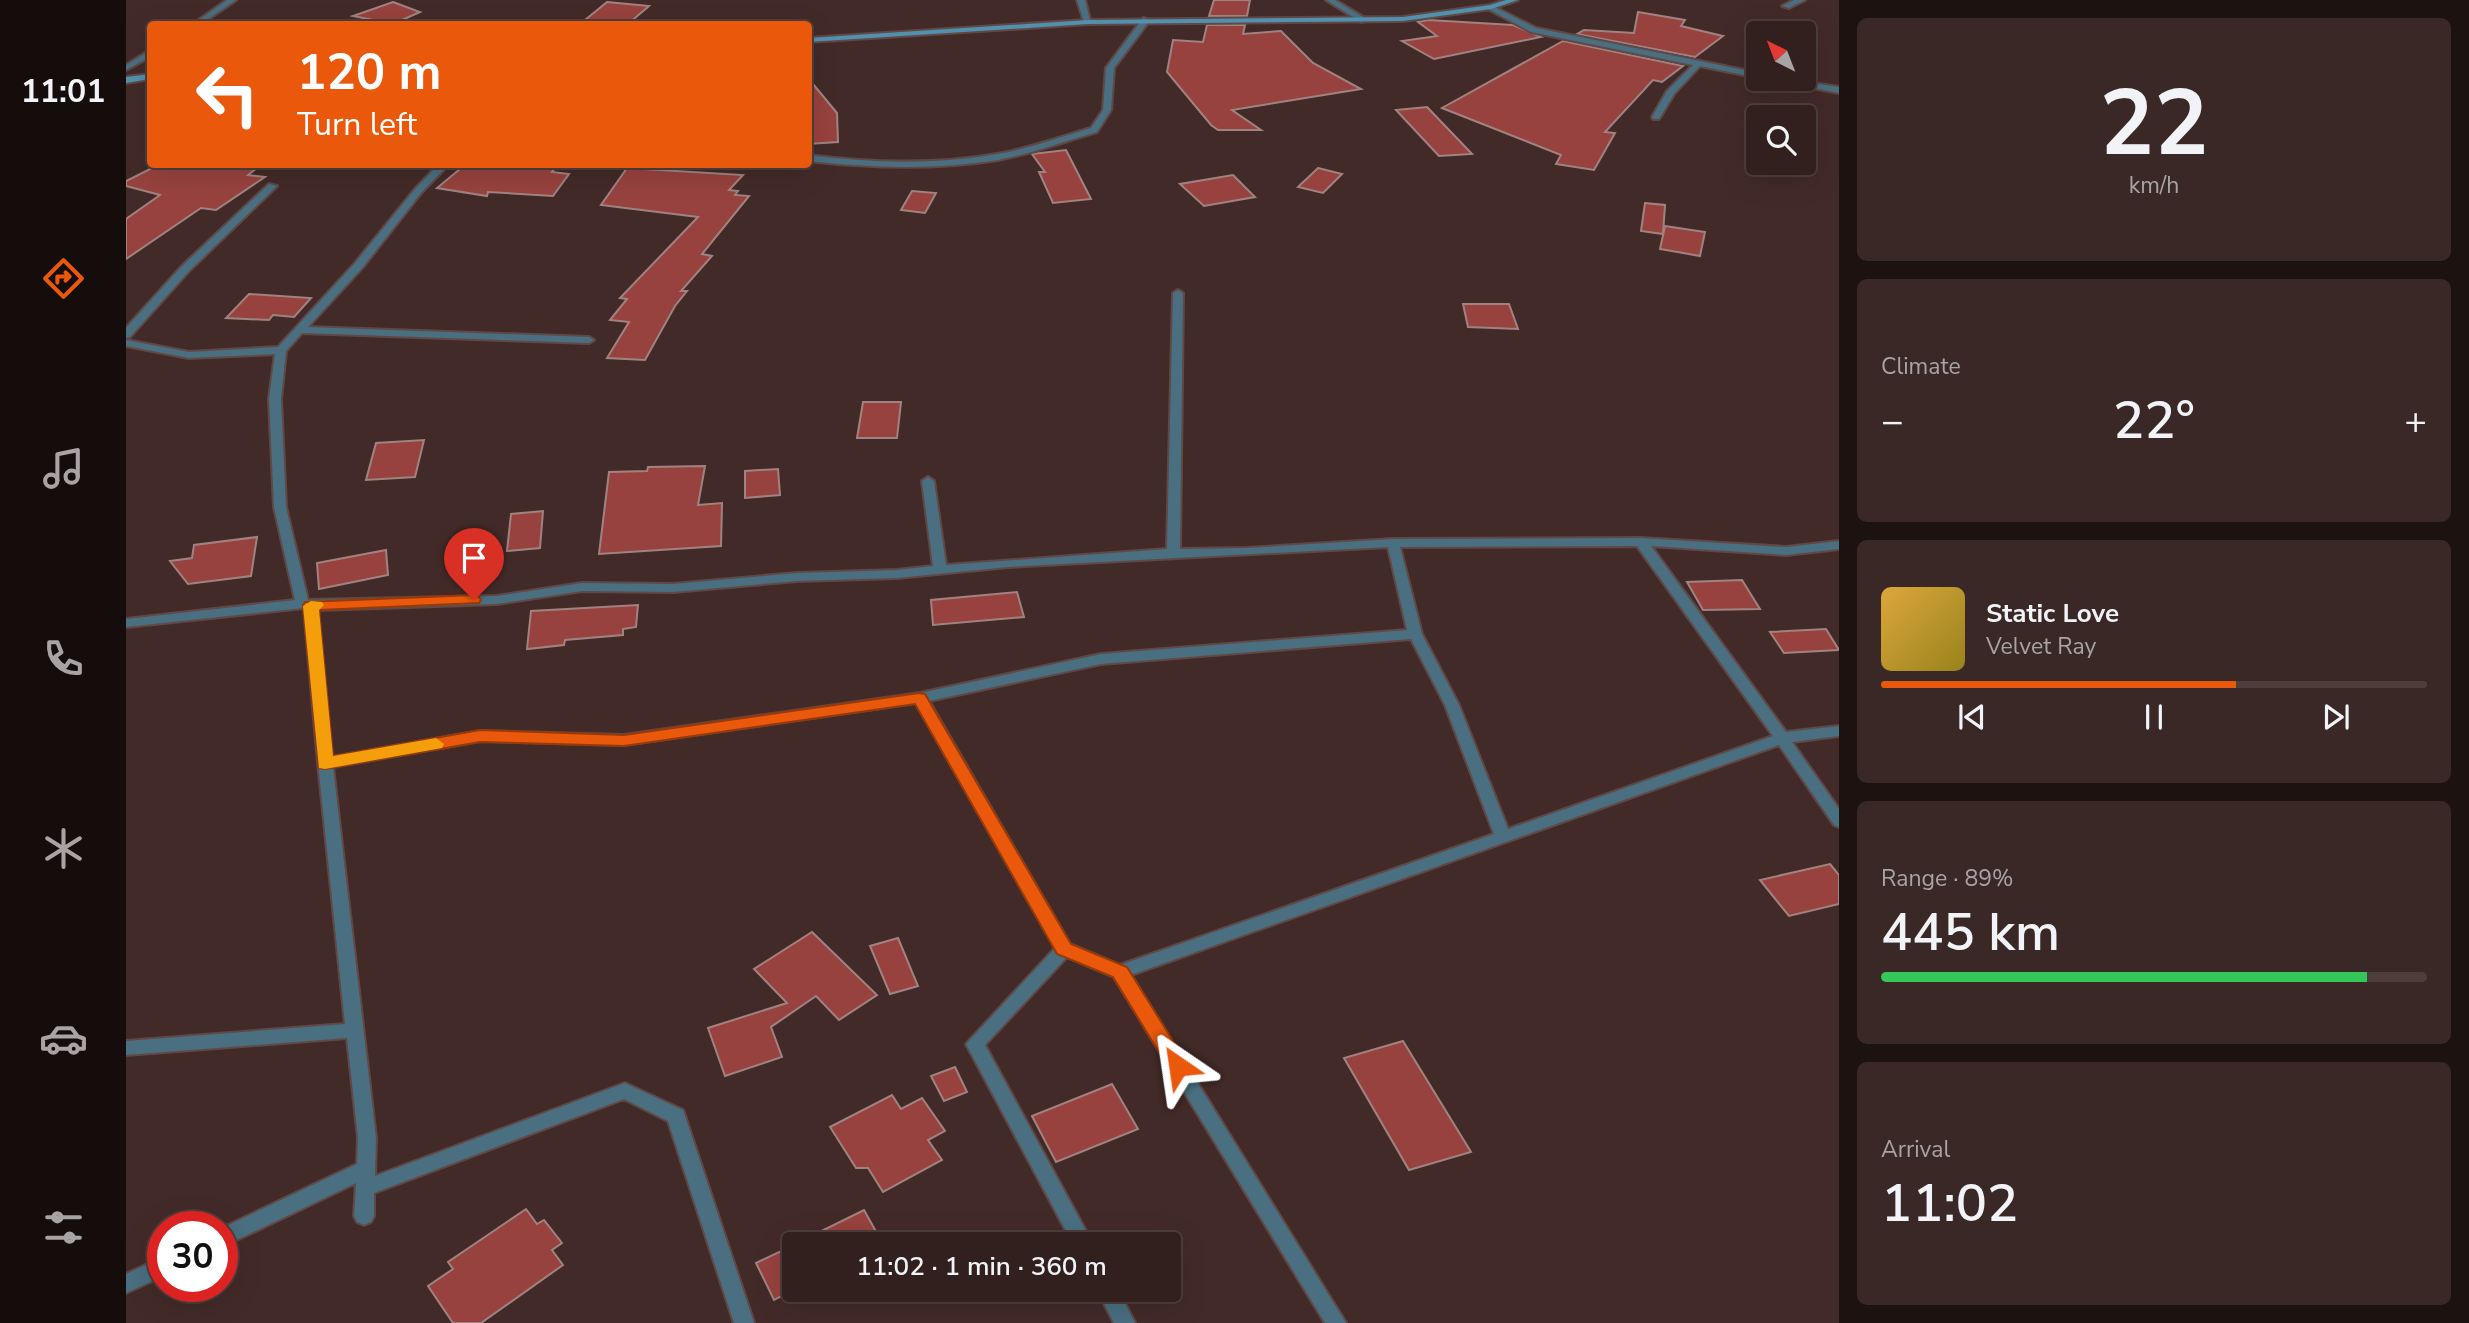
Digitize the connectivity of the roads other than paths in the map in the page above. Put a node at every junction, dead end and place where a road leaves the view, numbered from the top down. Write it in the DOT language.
graph roads {
  1 [pos="232,0"];
  2 [pos="1081,0"];
  3 [pos="1330,0"];
  4 [pos="1514,0"];
  5 [pos="1801,0"];
  6 [pos="1786,6"];
  7 [pos="1491,7"];
  8 [pos="1146,20"];
  9 [pos="1364,20"];
  10 [pos="201,21"];
  11 [pos="1088,22"];
  12 [pos="812,40"];
  13 [pos="147,56"];
  14 [pos="1698,64"];
  15 [pos="126,68"];
  16 [pos="1746,73"];
  17 [pos="147,77"];
  18 [pos="126,80"];
  19 [pos="1816,86"];
  20 [pos="1839,90"];
  21 [pos="1657,117"];
  22 [pos="812,158"];
  23 [pos="441,168"];
  24 [pos="272,186"];
  25 [pos="1178,293"];
  26 [pos="298,330"];
  27 [pos="126,335"];
  28 [pos="589,340"];
  29 [pos="126,343"];
  30 [pos="281,350"];
  31 [pos="928,481"];
  32 [pos="1641,542"];
  33 [pos="1392,543"];
  34 [pos="1839,545"];
  35 [pos="1173,553"];
  36 [pos="940,569"];
  37 [pos="306,605"];
  38 [pos="126,623"];
  39 [pos="1415,634"];
  40 [pos="919,698"];
  41 [pos="1839,732"];
  42 [pos="1782,738"];
  43 [pos="325,763"];
  44 [pos="1839,821"];
  45 [pos="1503,836"];
  46 [pos="1064,949"];
  47 [pos="1120,972"];
  48 [pos="355,1030"];
  49 [pos="126,1048"];
  50 [pos="365,1179"];
  51 [pos="364,1216"];
  52 [pos="238,1231"];
  53 [pos="1077,1232"];
  54 [pos="147,1274"];
  55 [pos="126,1284"];
  56 [pos="1114,1302"];
  57 [pos="744,1323"];
  58 [pos="1125,1323"];
  59 [pos="1336,1323"];
  1 -- 10 [label="street"];
  2 -- 11 [label="street"];
  3 -- 9 [label="street"];
  4 -- 7 [label="street"];
  5 -- 6 [label="street"];
  7 -- 9 [label="street"];
  7 -- 14 [label="street"];
  8 -- 9 [label="street"];
  8 -- 11 [label="street"];
  8 -- 22 [label="street"];
  11 -- 12 [label="street"];
  13 -- 15 [label="street"];
  14 -- 16 [label="street"];
  14 -- 21 [label="street"];
  17 -- 18 [label="street"];
  19 -- 20 [label="street"];
  23 -- 26 [label="street"];
  24 -- 27 [label="street"];
  25 -- 35 [label="street"];
  26 -- 28 [label="street"];
  26 -- 30 [label="street"];
  29 -- 30 [label="street"];
  30 -- 37 [label="street"];
  31 -- 36 [label="street"];
  32 -- 33 [label="street"];
  32 -- 34 [label="street"];
  32 -- 42 [label="street"];
  33 -- 35 [label="street"];
  33 -- 39 [label="street"];
  35 -- 36 [label="street"];
  36 -- 37 [label="street"];
  37 -- 38 [label="street"];
  37 -- 43 [label="street"];
  39 -- 40 [label="street"];
  39 -- 45 [label="street"];
  40 -- 43 [label="street"];
  40 -- 46 [label="street"];
  41 -- 42 [label="street"];
  42 -- 44 [label="street"];
  42 -- 45 [label="street"];
  43 -- 48 [label="street"];
  45 -- 47 [label="street"];
  46 -- 47 [label="street"];
  46 -- 53 [label="street"];
  47 -- 59 [label="street"];
  48 -- 49 [label="street"];
  48 -- 50 [label="street"];
  50 -- 51 [label="street"];
  50 -- 52 [label="street"];
  50 -- 57 [label="street"];
  54 -- 55 [label="street"];
  56 -- 58 [label="street"];
}
